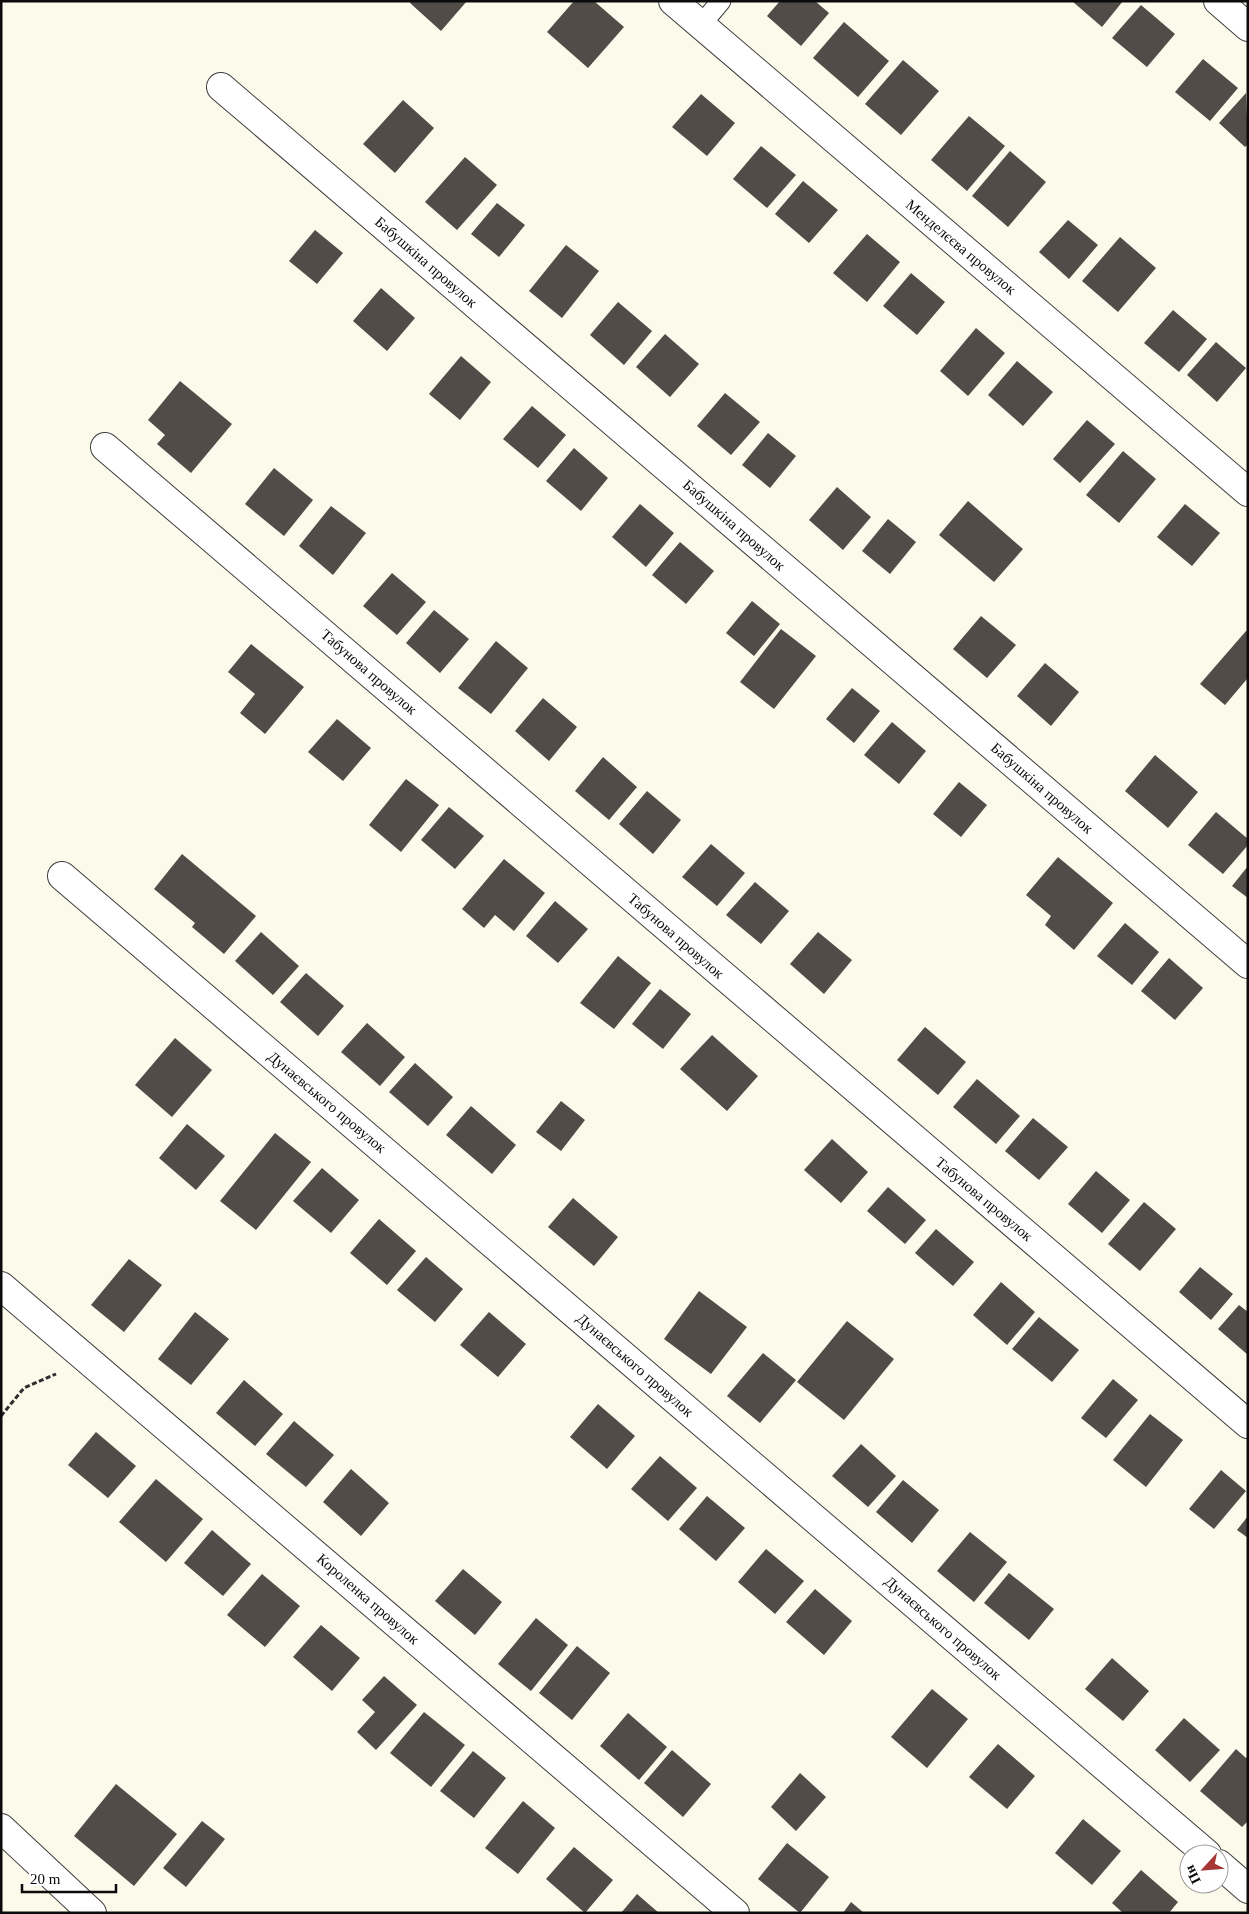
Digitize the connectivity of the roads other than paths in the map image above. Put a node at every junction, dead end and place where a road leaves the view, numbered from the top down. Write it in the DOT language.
graph roads {
  1 [pos="673,1"];
  2 [pos="721,1"];
  3 [pos="1218,1"];
  4 [pos="701,25"];
  5 [pos="1248,27"];
  6 [pos="221,87"];
  7 [pos="105,447"];
  8 [pos="1248,492"];
  9 [pos="62,876"];
  10 [pos="1248,964"];
  11 [pos="1,1286"];
  12 [pos="1248,1424"];
  13 [pos="1,1828"];
  14 [pos="1195,1844"];
  15 [pos="1229,1873"];
  16 [pos="1248,1889"];
  17 [pos="92,1913"];
  18 [pos="735,1913"];
  1 -- 4 [label="street, Менделєєва провулок"];
  2 -- 4 [label="lane"];
  3 -- 5 [label="street"];
  4 -- 8 [label="street, Менделєєва провулок"];
  6 -- 10 [label="street, Бабушкіна провулок"];
  7 -- 12 [label="street, Табунова провулок"];
  9 -- 14 [label="street, Дунаєвського провулок"];
  11 -- 18 [label="street, Короленка провулок"];
  13 -- 17 [label="street"];
  15 -- 16 [label="street"];
}
